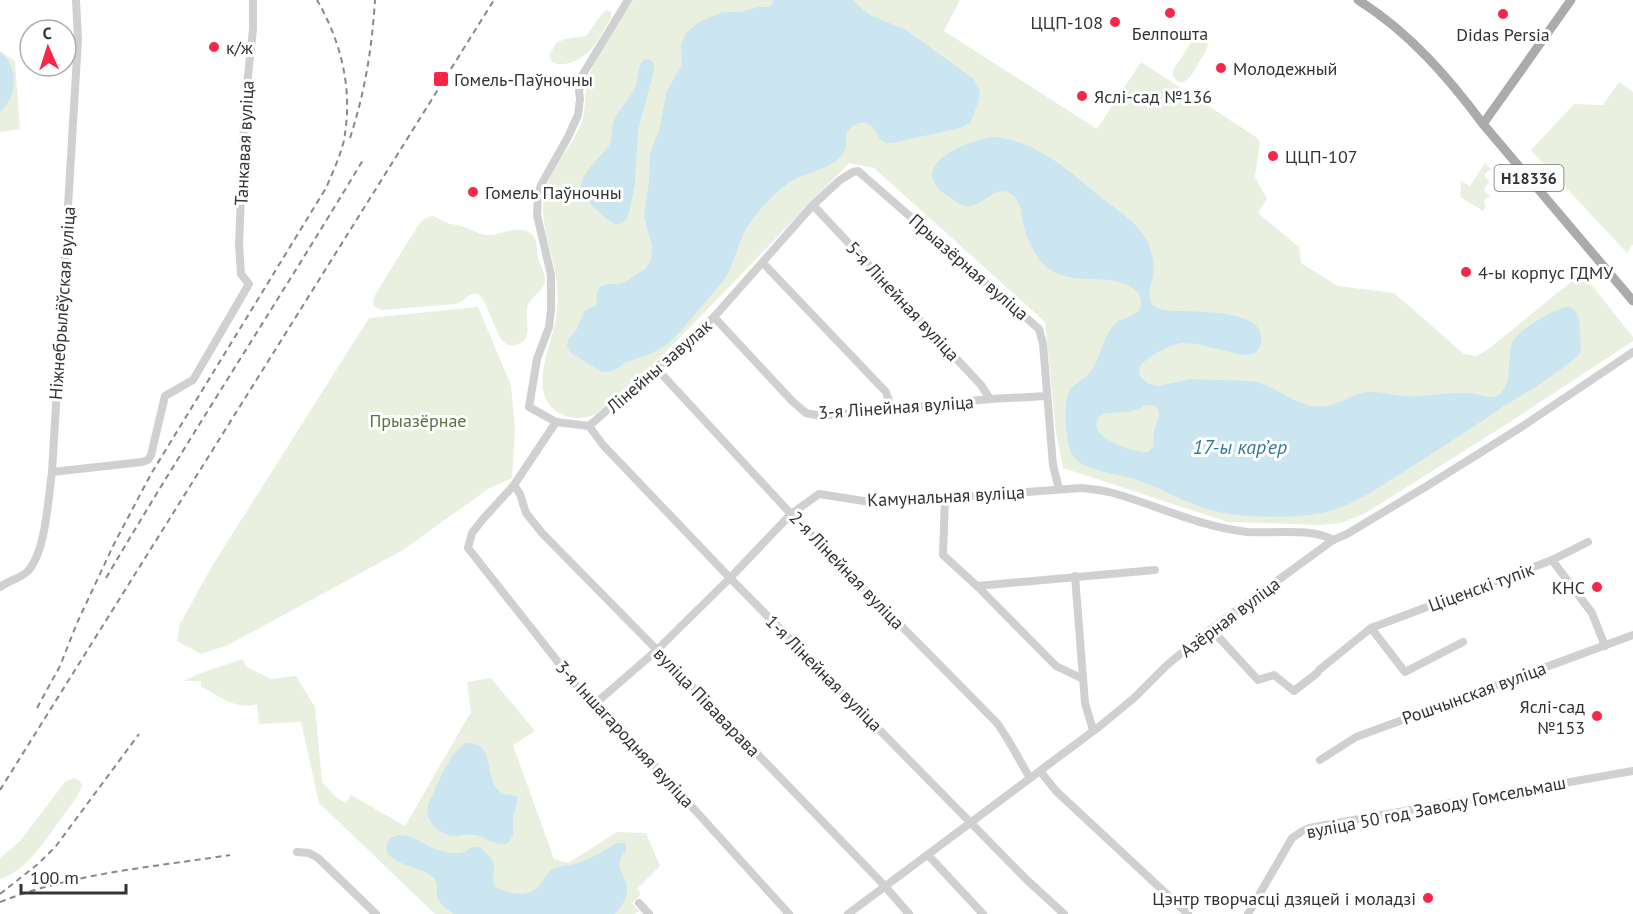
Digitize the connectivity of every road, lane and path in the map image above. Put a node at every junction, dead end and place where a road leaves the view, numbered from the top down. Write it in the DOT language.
graph roads {
  1 [pos="76,0"];
  2 [pos="253,0"];
  3 [pos="628,0"];
  4 [pos="1358,0"];
  5 [pos="1571,0"];
  6 [pos="1483,124"];
  7 [pos="858,171"];
  8 [pos="813,205"];
  9 [pos="763,263"];
  10 [pos="1633,301"];
  11 [pos="714,317"];
  12 [pos="1633,352"];
  13 [pos="656,368"];
  14 [pos="1047,396"];
  15 [pos="990,399"];
  16 [pos="892,410"];
  17 [pos="556,422"];
  18 [pos="589,426"];
  19 [pos="52,472"];
  20 [pos="514,485"];
  21 [pos="1059,489"];
  22 [pos="945,499"];
  23 [pos="791,514"];
  24 [pos="1334,540"];
  25 [pos="1588,542"];
  26 [pos="1552,560"];
  27 [pos="1155,570"];
  28 [pos="1075,576"];
  29 [pos="730,578"];
  30 [pos="2,583"];
  31 [pos="977,586"];
  32 [pos="1371,628"];
  33 [pos="1211,629"];
  34 [pos="1633,635"];
  35 [pos="1463,642"];
  36 [pos="1605,646"];
  37 [pos="657,650"];
  38 [pos="1083,679"];
  39 [pos="597,702"];
  40 [pos="1093,730"];
  41 [pos="1320,760"];
  42 [pos="1040,771"];
  43 [pos="1633,771"];
  44 [pos="1030,778"];
  45 [pos="971,822"];
  46 [pos="297,852"];
  47 [pos="928,855"];
  48 [pos="885,887"];
  49 [pos="639,903"];
  50 [pos="376,914"];
  51 [pos="649,914"];
  52 [pos="789,914"];
  53 [pos="848,914"];
  54 [pos="909,914"];
  55 [pos="983,914"];
  56 [pos="1064,914"];
  57 [pos="1188,914"];
  58 [pos="1248,914"];
  1 -- 19 [label="street, Ніжнебрылёўская вуліца"];
  2 -- 19 [label="street, Танкавая вуліца"];
  3 -- 17 [label="street"];
  4 -- 6 [label="main road, Н18336"];
  5 -- 6 [label="main road"];
  6 -- 10 [label="main road, Н18336"];
  7 -- 8 [label="street, Лінейны завулак"];
  7 -- 14 [label="street, Прыазёрная вуліца"];
  8 -- 9 [label="street, Лінейны завулак"];
  8 -- 15 [label="street, 5-я Лінейная вуліца"];
  9 -- 11 [label="street, Лінейны завулак"];
  9 -- 16 [label="street"];
  11 -- 13 [label="street, Лінейны завулак"];
  11 -- 16 [label="street, 3-я Лінейная вуліца"];
  12 -- 24 [label="street, Азёрная вуліца"];
  13 -- 18 [label="street, Лінейны завулак"];
  13 -- 23 [label="street, 2-я Лінейная вуліца"];
  14 -- 15 [label="street, 3-я Лінейная вуліца"];
  14 -- 21 [label="street, Прыазёрная вуліца"];
  15 -- 16 [label="street, 3-я Лінейная вуліца"];
  17 -- 18 [label="street, Лінейны завулак"];
  17 -- 20 [label="street"];
  18 -- 29 [label="street, 1-я Лінейная вуліца"];
  19 -- 30 [label="street, Ніжнебрылёўская вуліца"];
  20 -- 37 [label="street, вуліца Піваварава"];
  20 -- 39 [label="street, 3-я Іншагародняя вуліца"];
  21 -- 22 [label="street, Камунальная вуліца"];
  21 -- 24 [label="street, Камунальная вуліца"];
  22 -- 23 [label="street, Камунальная вуліца"];
  22 -- 31 [label="street"];
  23 -- 29 [label="street, Камунальная вуліца"];
  23 -- 44 [label="street, 2-я Лінейная вуліца"];
  24 -- 33 [label="street, Азёрная вуліца"];
  25 -- 26 [label="street, Ціценскі тупік"];
  26 -- 32 [label="street, Ціценскі тупік"];
  26 -- 36 [label="street"];
  27 -- 28 [label="street"];
  28 -- 31 [label="street"];
  28 -- 38 [label="street"];
  29 -- 37 [label="street, Камунальная вуліца"];
  29 -- 45 [label="street, 1-я Лінейная вуліца"];
  31 -- 38 [label="street"];
  32 -- 33 [label="street, Ціценскі тупік"];
  32 -- 35 [label="street"];
  33 -- 40 [label="street, Азёрная вуліца"];
  34 -- 36 [label="street, Рошчынская вуліца"];
  36 -- 41 [label="street, Рошчынская вуліца"];
  37 -- 39 [label="street, Камунальная вуліца"];
  37 -- 48 [label="street, вуліца Піваварава"];
  38 -- 40 [label="street"];
  39 -- 52 [label="street, 3-я Іншагародняя вуліца"];
  40 -- 42 [label="street, Азёрная вуліца"];
  42 -- 44 [label="street, Азёрная вуліца"];
  42 -- 57 [label="street"];
  43 -- 58 [label="street, вуліца 50 год Заводу Гомсельмаш"];
  44 -- 45 [label="street, Азёрная вуліца"];
  45 -- 47 [label="street, Азёрная вуліца"];
  45 -- 56 [label="street, 1-я Лінейная вуліца"];
  46 -- 50 [label="street"];
  47 -- 48 [label="street, Азёрная вуліца"];
  47 -- 55 [label="street"];
  48 -- 53 [label="street, Азёрная вуліца"];
  48 -- 54 [label="street, вуліца Піваварава"];
  49 -- 51 [label="street"];
}
